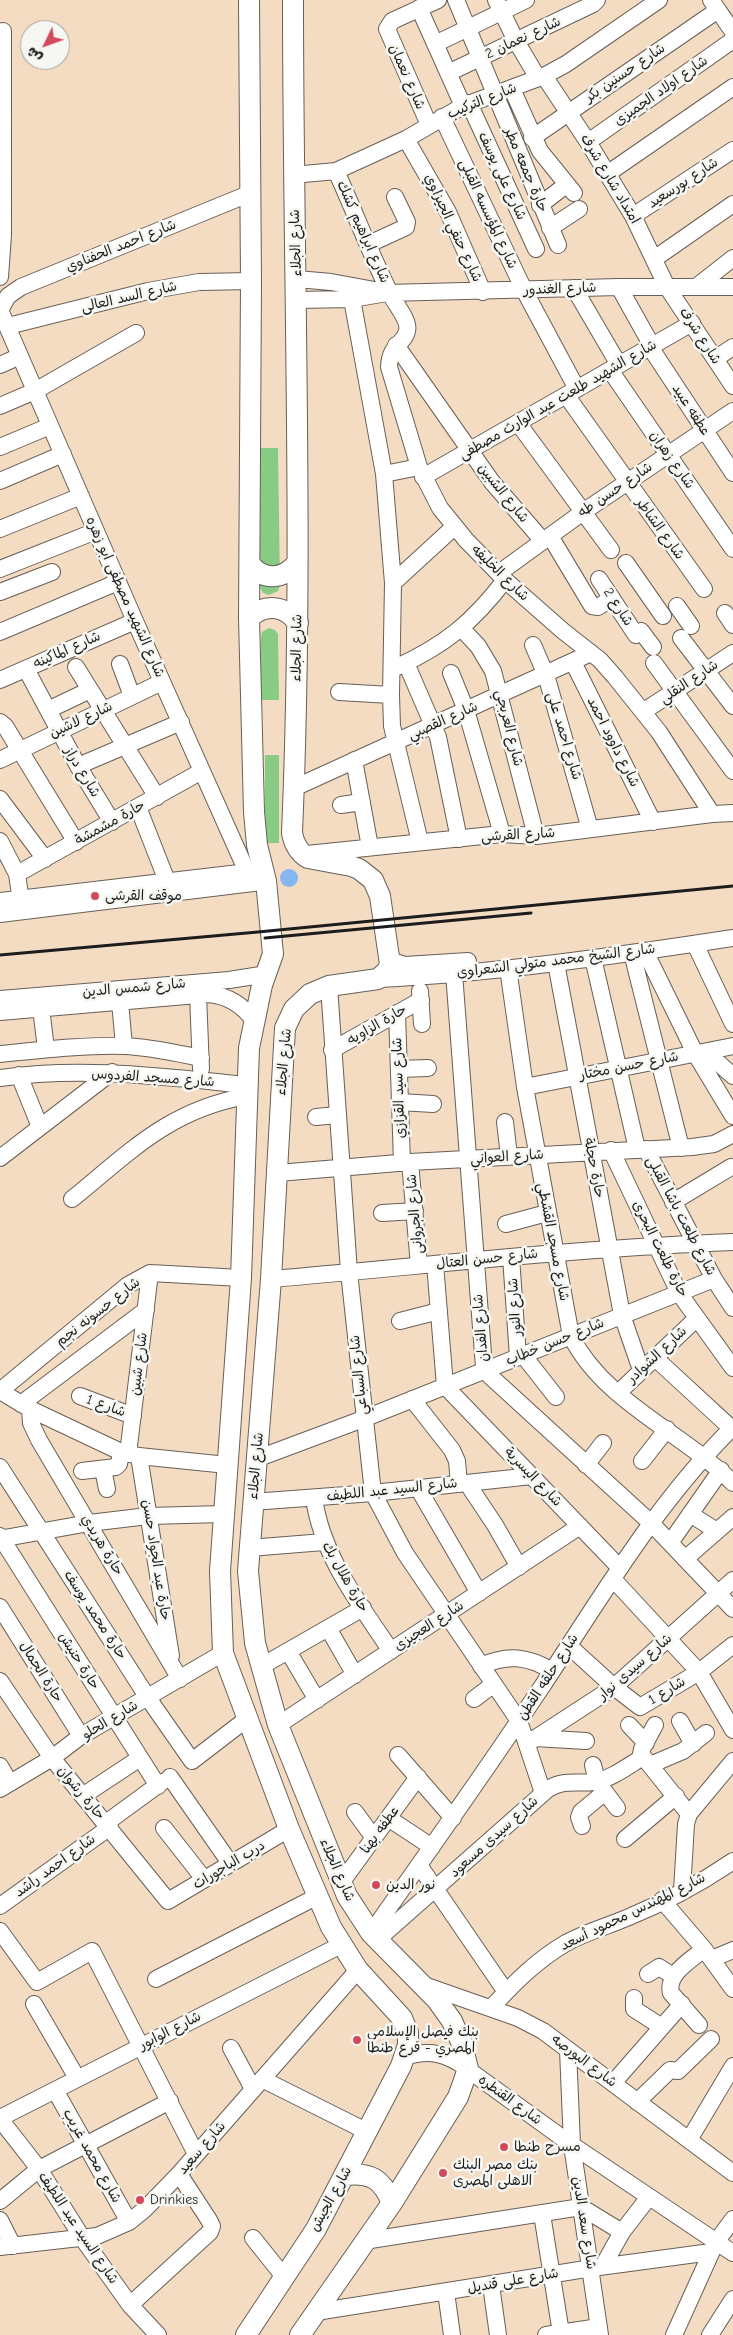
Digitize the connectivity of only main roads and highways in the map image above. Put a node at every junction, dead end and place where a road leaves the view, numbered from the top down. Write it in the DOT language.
graph roads {
  1 [pos="249,0"];
  2 [pos="293,0"];
  3 [pos="297,563"];
  4 [pos="250,564"];
  5 [pos="249,618"];
  6 [pos="298,623"];
  7 [pos="247,1096"];
  8 [pos="280,1108"];
  9 [pos="245,1151"];
  10 [pos="278,1164"];
  11 [pos="311,1810"];
  12 [pos="291,1831"];
  13 [pos="322,1837"];
  14 [pos="405,2056"];
  15 [pos="345,2175"];
  16 [pos="392,2203"];
  17 [pos="246,2335"];
  18 [pos="300,2335"];
  1 -- 4 [label="main road, شارع الجلاء"];
  2 -- 3 [label="main road, شارع الجلاء"];
  3 -- 4 [label="main road"];
  3 -- 6 [label="main road, شارع الجلاء"];
  4 -- 5 [label="main road, شارع الجلاء"];
  5 -- 6 [label="main road"];
  5 -- 7 [label="main road, شارع الجلاء"];
  6 -- 8 [label="main road, شارع الجلاء"];
  7 -- 8 [label="main road"];
  7 -- 9 [label="main road, شارع الجلاء"];
  8 -- 10 [label="main road, شارع الجلاء"];
  9 -- 10 [label="main road"];
  9 -- 12 [label="main road, شارع الجلاء"];
  10 -- 11 [label="main road, شارع الجلاء"];
  11 -- 12 [label="main road"];
  11 -- 13 [label="main road, شارع الجلاء"];
  12 -- 13 [label="main road"];
  12 -- 14 [label="main road, شارع الجلاء"];
  13 -- 16 [label="main road, شارع الجلاء"];
  14 -- 15 [label="main road, شارع الجيش"];
  15 -- 16 [label="main road"];
  15 -- 17 [label="main road, شارع الجيش"];
  16 -- 18 [label="main road"];
}
